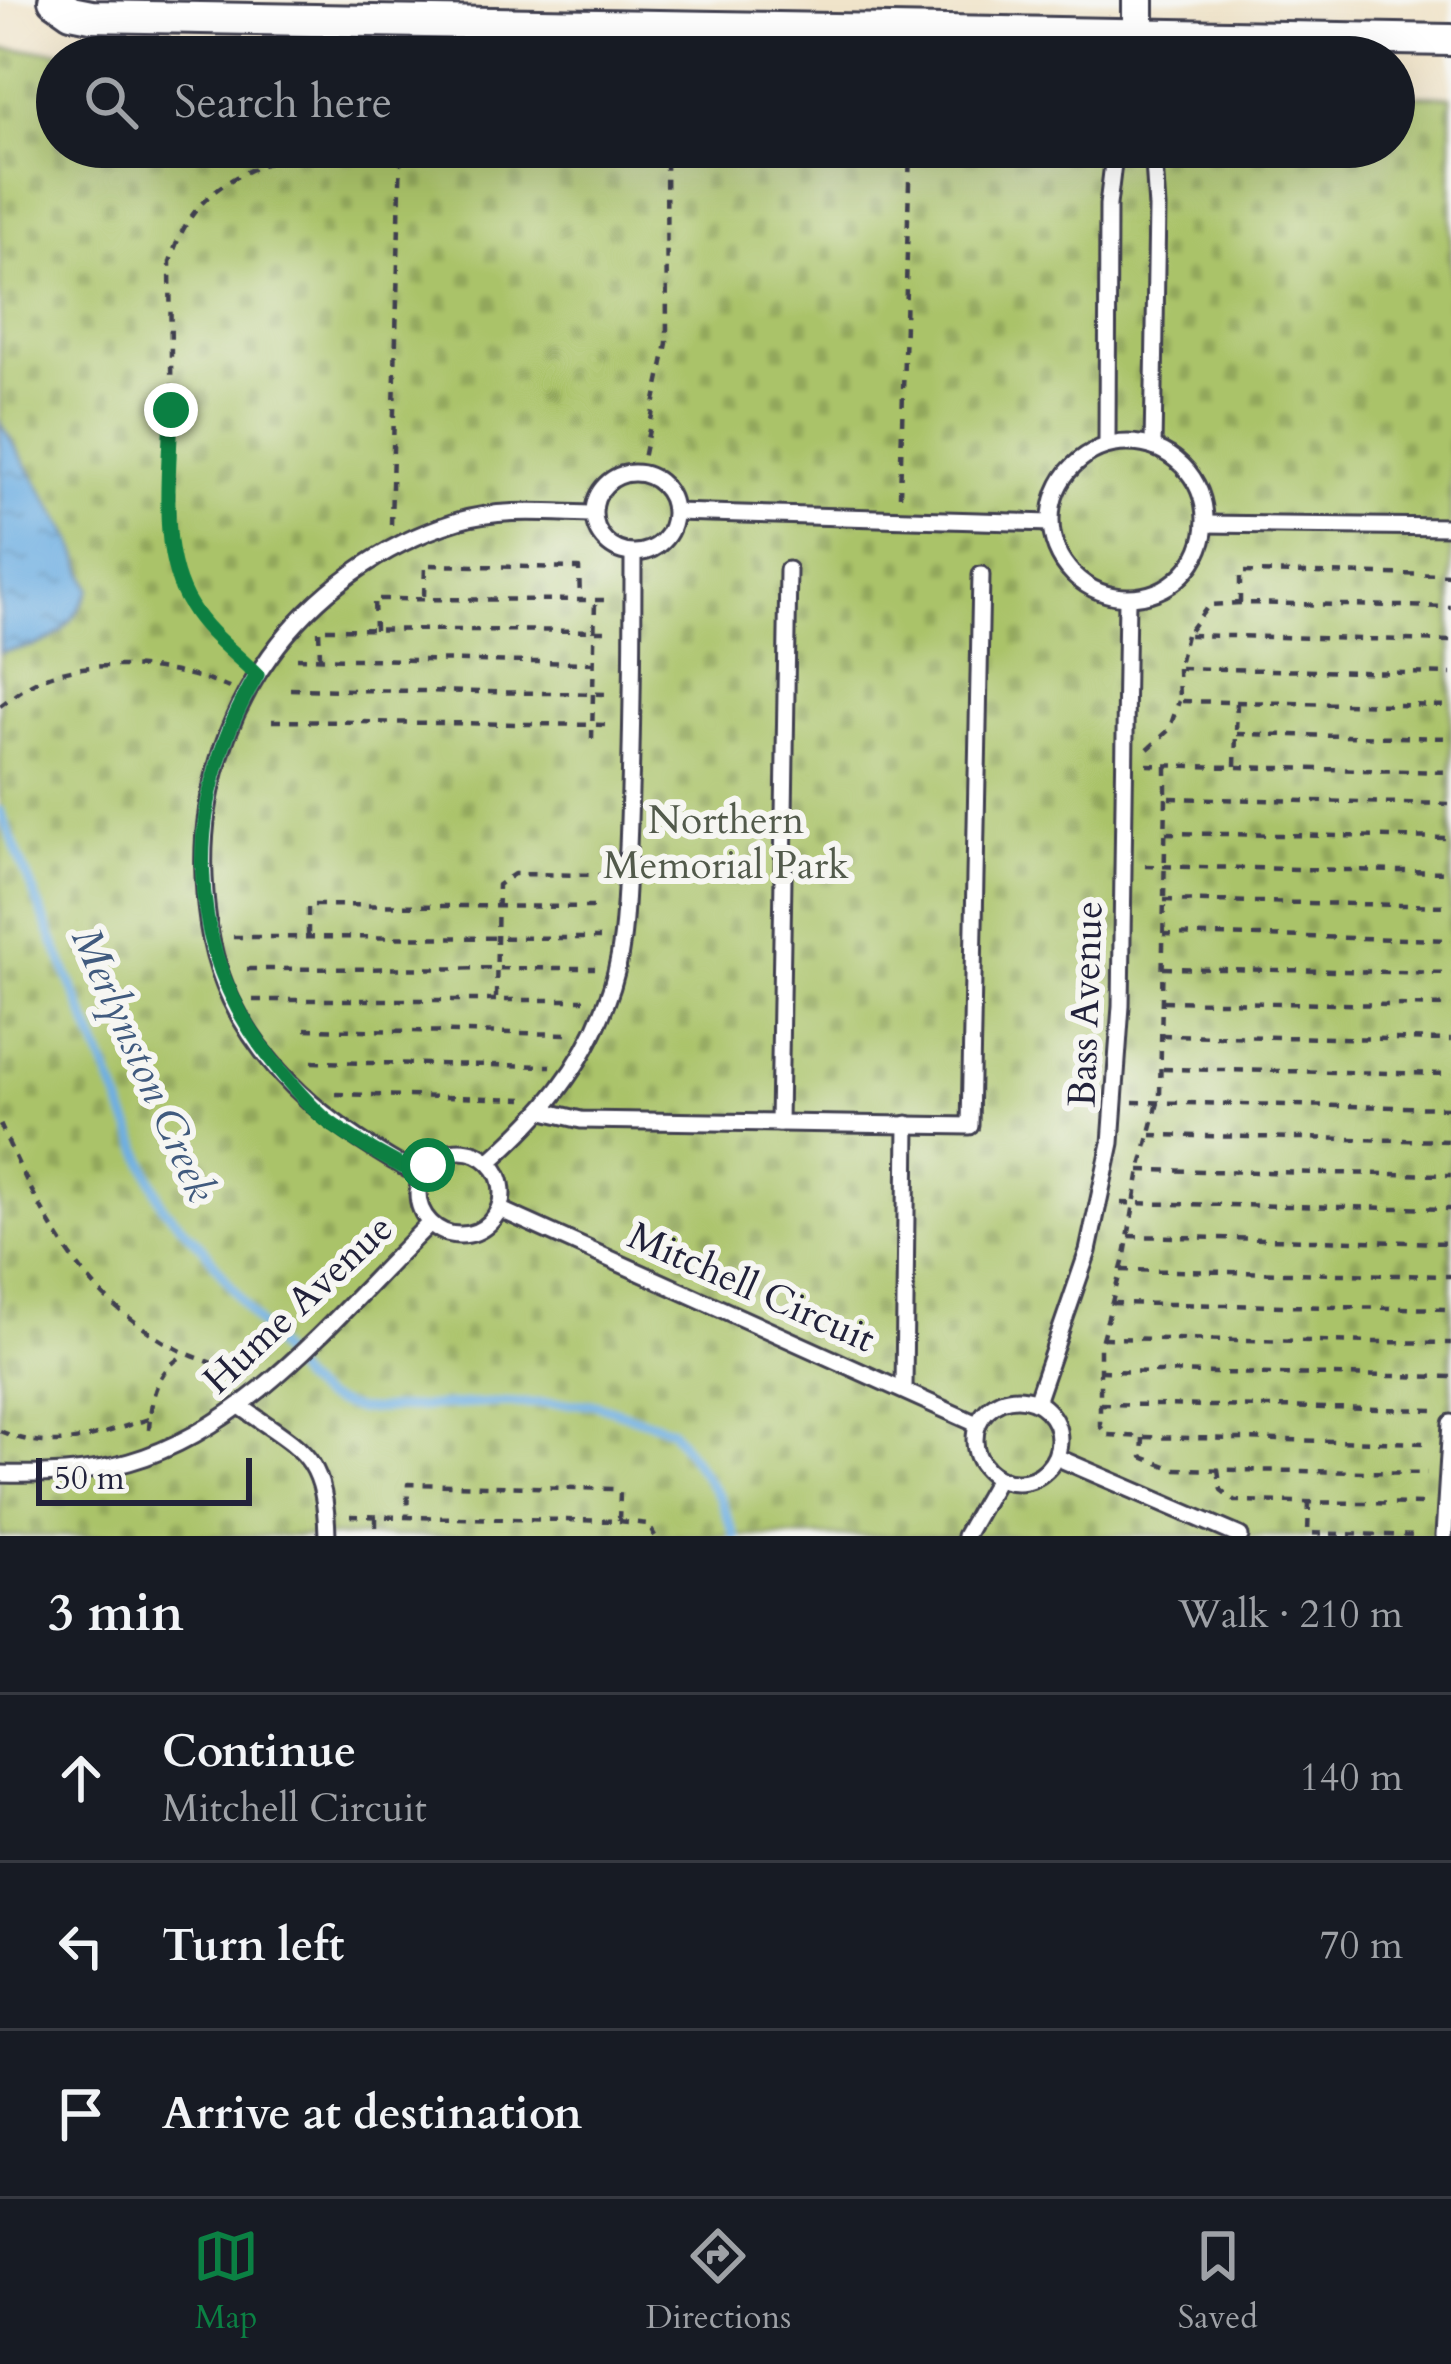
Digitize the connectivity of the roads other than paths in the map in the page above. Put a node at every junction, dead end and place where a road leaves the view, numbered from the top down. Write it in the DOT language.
graph roads {
  1 [pos="54,0"];
  2 [pos="1138,0"];
  3 [pos="726,36"];
  4 [pos="1138,36"];
  5 [pos="1451,40"];
  6 [pos="1415,41"];
  7 [pos="1112,168"];
  8 [pos="1154,168"];
  9 [pos="1107,446"];
  10 [pos="1153,447"];
  11 [pos="675,512"];
  12 [pos="593,514"];
  13 [pos="1050,523"];
  14 [pos="1205,524"];
  15 [pos="1451,526"];
  16 [pos="633,554"];
  17 [pos="788,570"];
  18 [pos="981,575"];
  19 [pos="1127,598"];
  20 [pos="548,1105"];
  21 [pos="779,1123"];
  22 [pos="907,1124"];
  23 [pos="489,1162"];
  24 [pos="420,1176"];
  25 [pos="499,1209"];
  26 [pos="430,1223"];
  27 [pos="904,1390"];
  28 [pos="1036,1402"];
  29 [pos="240,1406"];
  30 [pos="1451,1423"];
  31 [pos="977,1424"];
  32 [pos="1450,1443"];
  33 [pos="1056,1456"];
  34 [pos="0,1474"];
  35 [pos="1449,1474"];
  36 [pos="998,1478"];
  37 [pos="327,1536"];
  38 [pos="964,1536"];
  39 [pos="1240,1536"];
  40 [pos="1444,1536"];
  1 -- 3 [label="street"];
  2 -- 4 [label="street"];
  5 -- 6 [label="street"];
  7 -- 9 [label="lane"];
  8 -- 10 [label="lane"];
  9 -- 10 [label="lane"];
  9 -- 13 [label="lane"];
  10 -- 14 [label="lane"];
  11 -- 12 [label="lane"];
  11 -- 13 [label="lane"];
  11 -- 16 [label="lane"];
  12 -- 16 [label="lane"];
  12 -- 24 [label="lane"];
  13 -- 19 [label="lane"];
  14 -- 15 [label="lane"];
  14 -- 19 [label="lane"];
  16 -- 20 [label="lane"];
  17 -- 21 [label="lane"];
  18 -- 22 [label="lane"];
  19 -- 28 [label="lane, Bass Avenue"];
  20 -- 21 [label="lane"];
  20 -- 23 [label="lane"];
  21 -- 22 [label="lane"];
  22 -- 27 [label="lane"];
  23 -- 24 [label="lane"];
  23 -- 25 [label="lane"];
  24 -- 26 [label="lane"];
  25 -- 26 [label="lane"];
  25 -- 27 [label="lane, Mitchell Circuit"];
  26 -- 29 [label="lane, Hume Avenue"];
  27 -- 31 [label="lane, Mitchell Circuit"];
  28 -- 31 [label="lane"];
  28 -- 33 [label="lane"];
  29 -- 34 [label="lane, Hume Avenue"];
  29 -- 37 [label="lane"];
  30 -- 32 [label="lane"];
  31 -- 36 [label="lane"];
  32 -- 35 [label="lane"];
  33 -- 36 [label="lane"];
  33 -- 39 [label="lane"];
  35 -- 40 [label="lane"];
  36 -- 38 [label="lane"];
}
